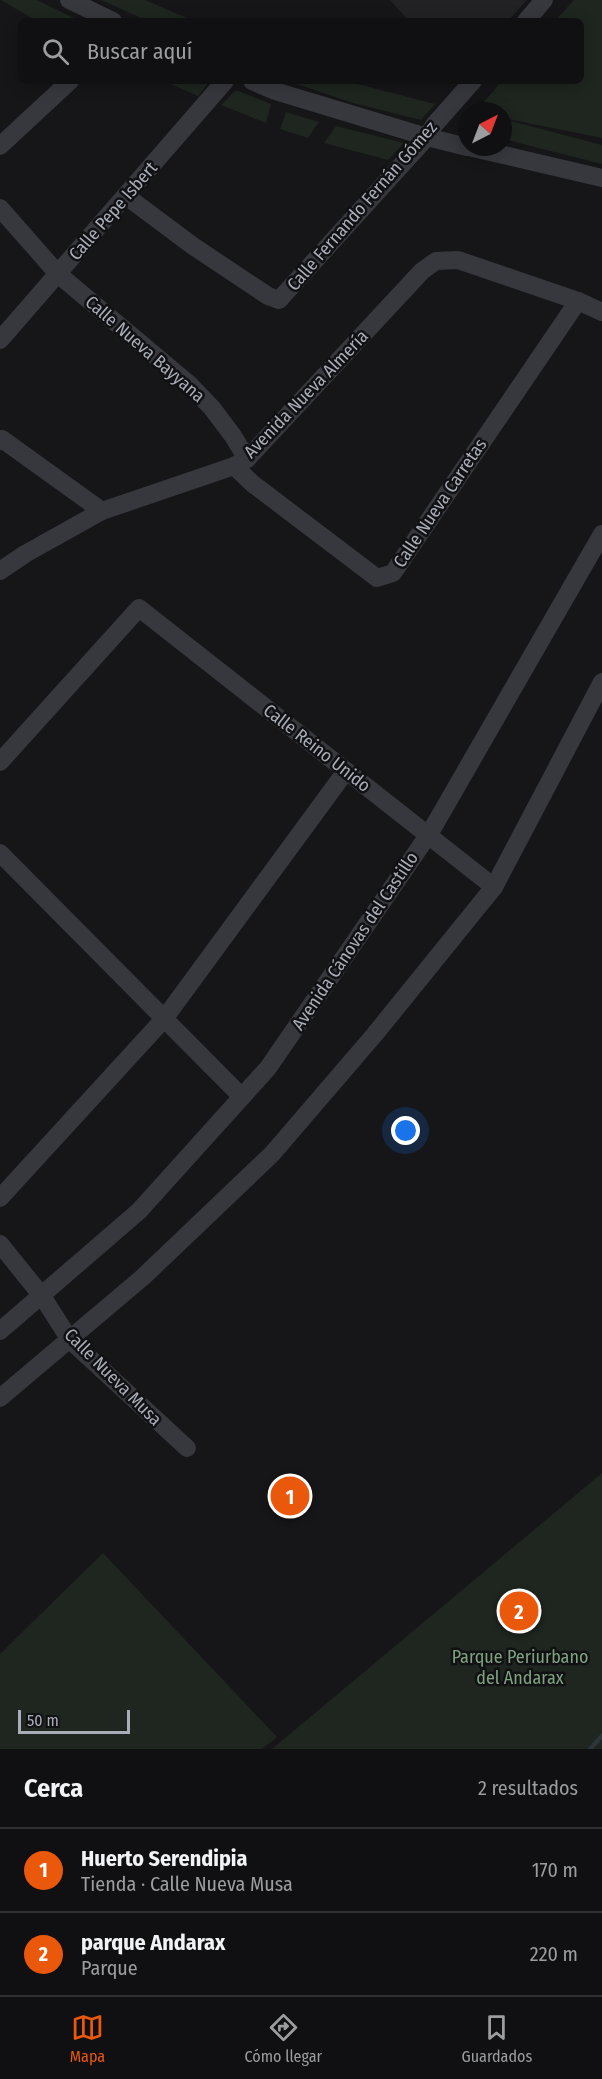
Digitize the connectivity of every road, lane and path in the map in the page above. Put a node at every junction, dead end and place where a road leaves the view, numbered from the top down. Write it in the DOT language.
graph roads {
  1 [pos="69,0"];
  2 [pos="544,0"];
  3 [pos="106,18"];
  4 [pos="529,18"];
  5 [pos="67,84"];
  6 [pos="222,84"];
  7 [pos="259,84"];
  8 [pos="470,84"];
  9 [pos="427,137"];
  10 [pos="458,145"];
  11 [pos="0,146"];
  12 [pos="507,156"];
  13 [pos="602,178"];
  14 [pos="126,196"];
  15 [pos="0,208"];
  16 [pos="58,274"];
  17 [pos="578,301"];
  18 [pos="602,312"];
  19 [pos="0,340"];
  20 [pos="0,441"];
  21 [pos="240,462"];
  22 [pos="102,511"];
  23 [pos="602,534"];
  24 [pos="0,572"];
  25 [pos="602,682"];
  26 [pos="0,762"];
  27 [pos="346,771"];
  28 [pos="428,835"];
  29 [pos="0,853"];
  30 [pos="494,887"];
  31 [pos="164,1019"];
  32 [pos="242,1097"];
  33 [pos="0,1198"];
  34 [pos="0,1244"];
  35 [pos="42,1296"];
  36 [pos="0,1330"];
  37 [pos="70,1340"];
  38 [pos="0,1398"];
  39 [pos="187,1448"];
  1 -- 3 [label="street"];
  2 -- 4 [label="street"];
  5 -- 11 [label="street"];
  6 -- 14 [label="street, Calle Pepe Isbert"];
  7 -- 9 [label="street"];
  8 -- 9 [label="street, Calle Fernando Fernán Gómez"];
  9 -- 10 [label="street"];
  9 -- 14 [label="street, Calle Fernando Fernán Gómez"];
  12 -- 13 [label="street"];
  14 -- 16 [label="street, Calle Pepe Isbert"];
  15 -- 16 [label="street, Calle Nueva Bayyana"];
  16 -- 19 [label="street, Calle Pepe Isbert"];
  16 -- 21 [label="street, Calle Nueva Bayyana"];
  17 -- 18 [label="street, Avenida Nueva Almería"];
  17 -- 21 [label="street, Avenida Nueva Almería"];
  17 -- 21 [label="street, Calle Nueva Carretas"];
  20 -- 22 [label="street"];
  21 -- 22 [label="street, Avenida Nueva Almería"];
  22 -- 24 [label="street, Avenida Nueva Almería"];
  23 -- 28 [label="street, Avenida Cánovas del Castillo"];
  25 -- 30 [label="street"];
  26 -- 27 [label="street, Calle Reino Unido"];
  27 -- 28 [label="street, Calle Reino Unido"];
  27 -- 31 [label="street"];
  28 -- 30 [label="street, Calle Reino Unido"];
  28 -- 32 [label="street, Avenida Cánovas del Castillo"];
  29 -- 31 [label="street"];
  30 -- 37 [label="street"];
  31 -- 32 [label="street"];
  31 -- 33 [label="street"];
  32 -- 35 [label="street, Avenida Cánovas del Castillo"];
  34 -- 35 [label="street, Calle Nueva Musa"];
  35 -- 36 [label="street, Avenida Cánovas del Castillo"];
  35 -- 37 [label="street, Calle Nueva Musa"];
  37 -- 38 [label="street"];
  37 -- 39 [label="street, Calle Nueva Musa"];
}
